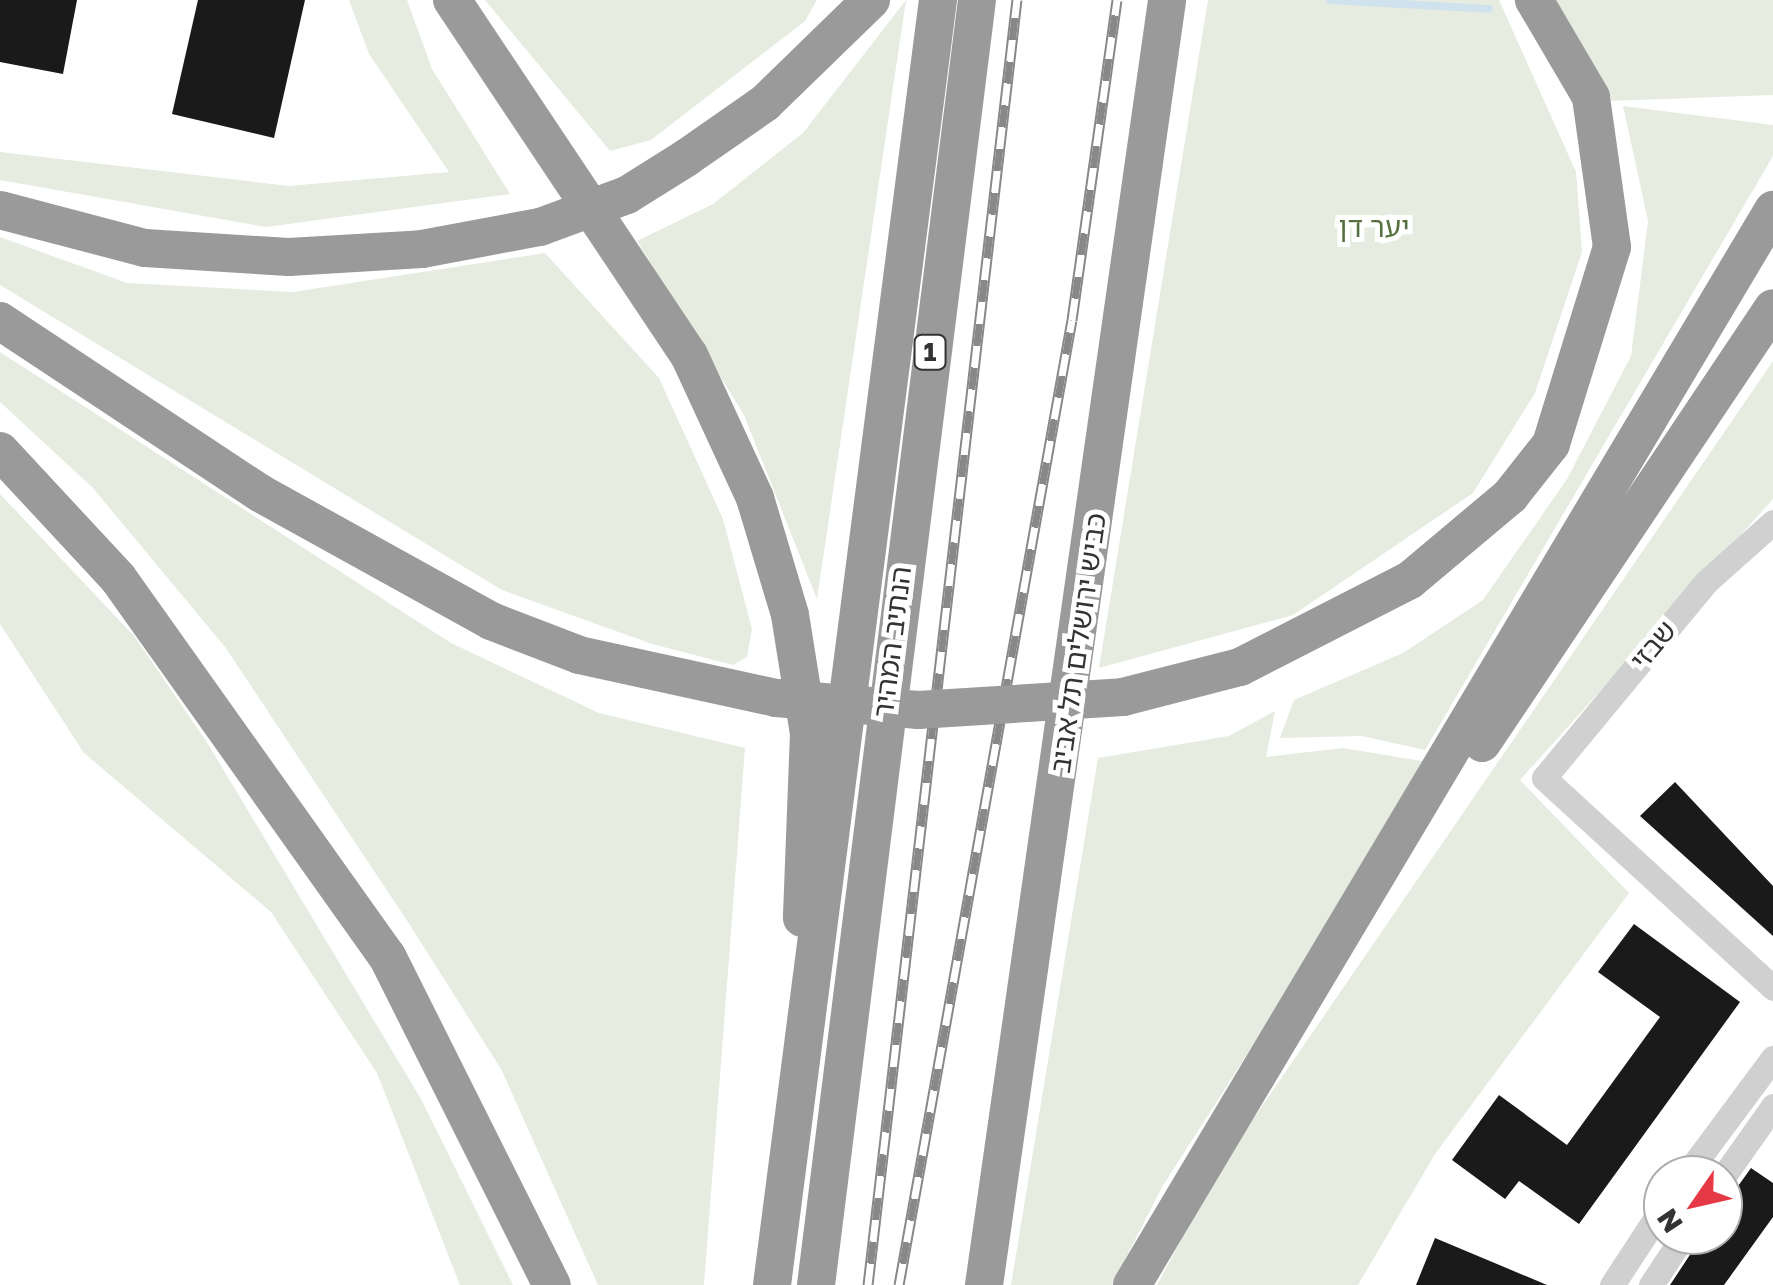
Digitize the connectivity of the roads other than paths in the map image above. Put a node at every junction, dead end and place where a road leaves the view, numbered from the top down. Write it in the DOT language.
graph roads {
  1 [pos="452,0"];
  2 [pos="870,0"];
  3 [pos="938,0"];
  4 [pos="977,0"];
  5 [pos="1166,0"];
  6 [pos="1534,0"];
  7 [pos="0,210"];
  8 [pos="1773,210"];
  9 [pos="1773,308"];
  10 [pos="0,321"];
  11 [pos="1773,321"];
  12 [pos="1711,399"];
  13 [pos="0,450"];
  14 [pos="1773,522"];
  15 [pos="1773,988"];
  16 [pos="1773,1058"];
  17 [pos="1773,1106"];
  18 [pos="794,1143"];
  19 [pos="1212,1149"];
  20 [pos="1701,1155"];
  21 [pos="1738,1155"];
  22 [pos="1643,1238"];
  23 [pos="1671,1255"];
  24 [pos="552,1285"];
  25 [pos="772,1285"];
  26 [pos="816,1285"];
  27 [pos="984,1285"];
  28 [pos="1132,1285"];
  29 [pos="1612,1285"];
  30 [pos="1651,1285"];
  1 -- 18 [label="highway, bridge"];
  2 -- 7 [label="highway"];
  3 -- 18 [label="highway, 1"];
  4 -- 26 [label="highway, הנתיב המהיר / 1"];
  5 -- 27 [label="highway, כביש ירושלים תל אביב"];
  6 -- 10 [label="highway, bridge"];
  8 -- 19 [label="highway"];
  9 -- 12 [label="highway"];
  11 -- 12 [label="highway"];
  12 -- 19 [label="highway"];
  13 -- 24 [label="highway"];
  14 -- 15 [label="street, שבזי"];
  16 -- 20 [label="street"];
  17 -- 21 [label="street"];
  18 -- 25 [label="highway, 1"];
  19 -- 28 [label="highway"];
  22 -- 29 [label="street"];
  23 -- 30 [label="street"];
}
